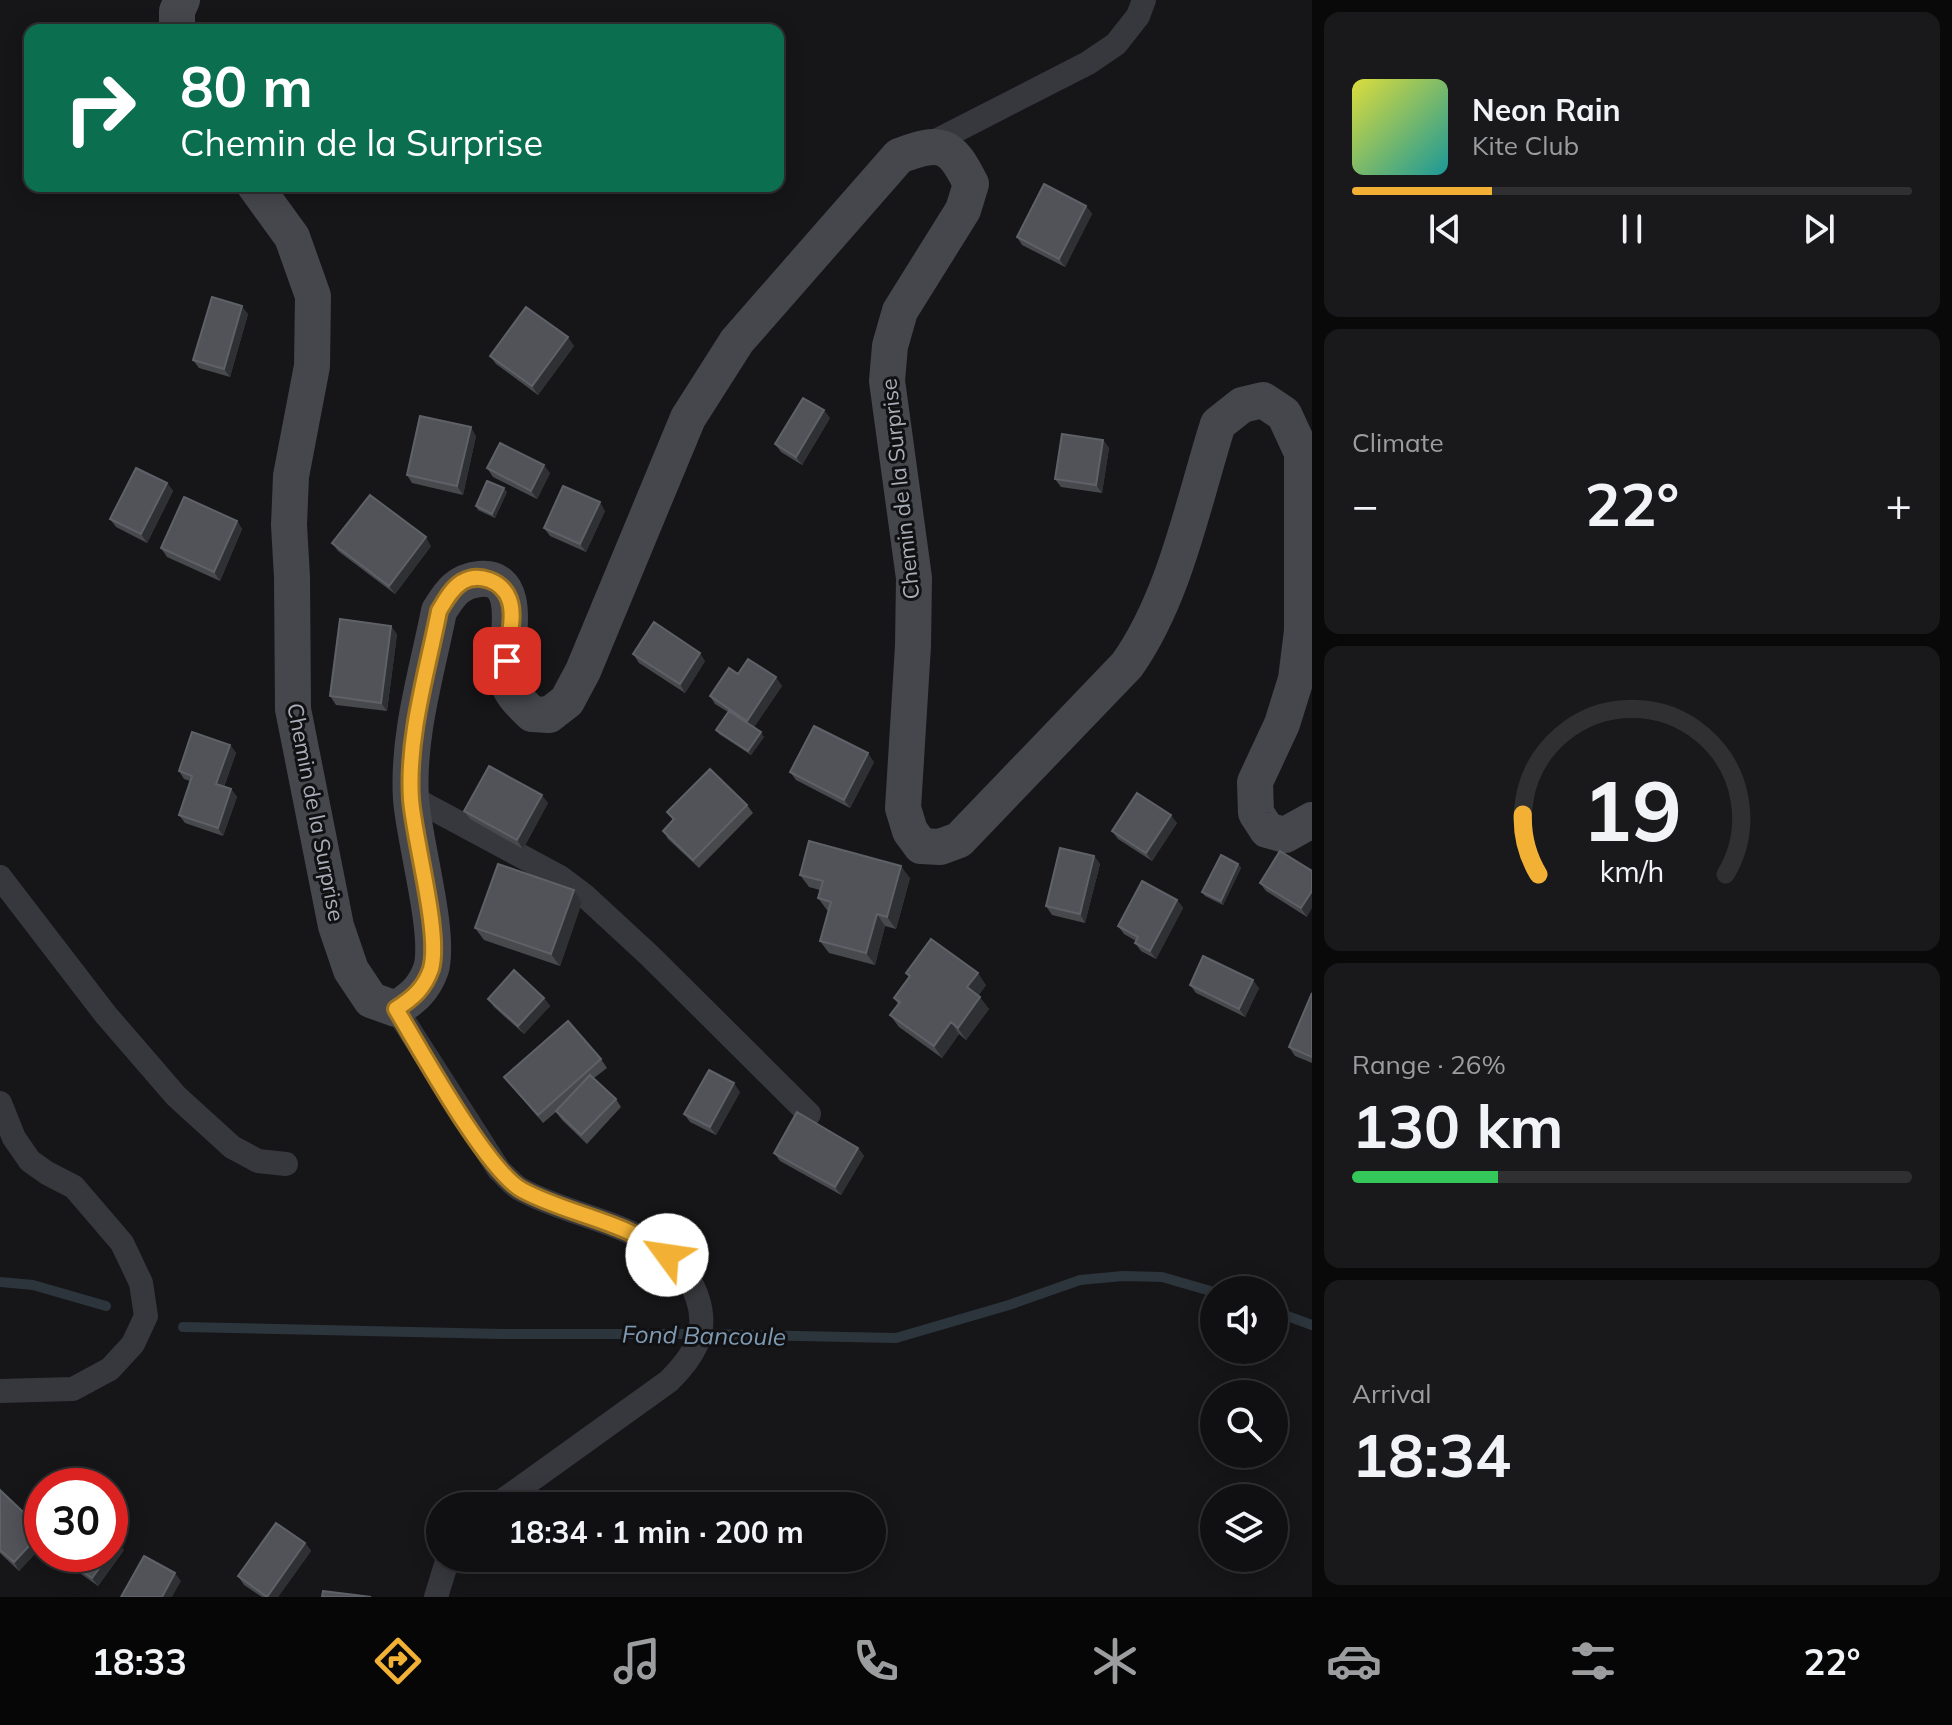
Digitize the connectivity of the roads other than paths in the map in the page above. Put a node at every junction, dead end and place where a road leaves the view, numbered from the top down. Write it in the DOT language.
graph roads {
  1 [pos="182,0"];
  2 [pos="1144,0"];
  3 [pos="177,24"];
  4 [pos="926,146"];
  5 [pos="259,192"];
  6 [pos="411,797"];
  7 [pos="1312,820"];
  8 [pos="0,877"];
  9 [pos="396,1009"];
  10 [pos="0,1103"];
  11 [pos="809,1114"];
  12 [pos="286,1164"];
  13 [pos="0,1391"];
  14 [pos="514,1492"];
  15 [pos="444,1572"];
  16 [pos="436,1597"];
  1 -- 3 [label="main road"];
  2 -- 4 [label="street"];
  4 -- 6 [label="main road"];
  4 -- 7 [label="main road, Chemin de la Surprise"];
  5 -- 9 [label="main road, Chemin de la Surprise"];
  6 -- 9 [label="main road"];
  6 -- 11 [label="street"];
  8 -- 12 [label="street"];
  9 -- 14 [label="street"];
  10 -- 13 [label="street"];
  15 -- 16 [label="street"];
}
